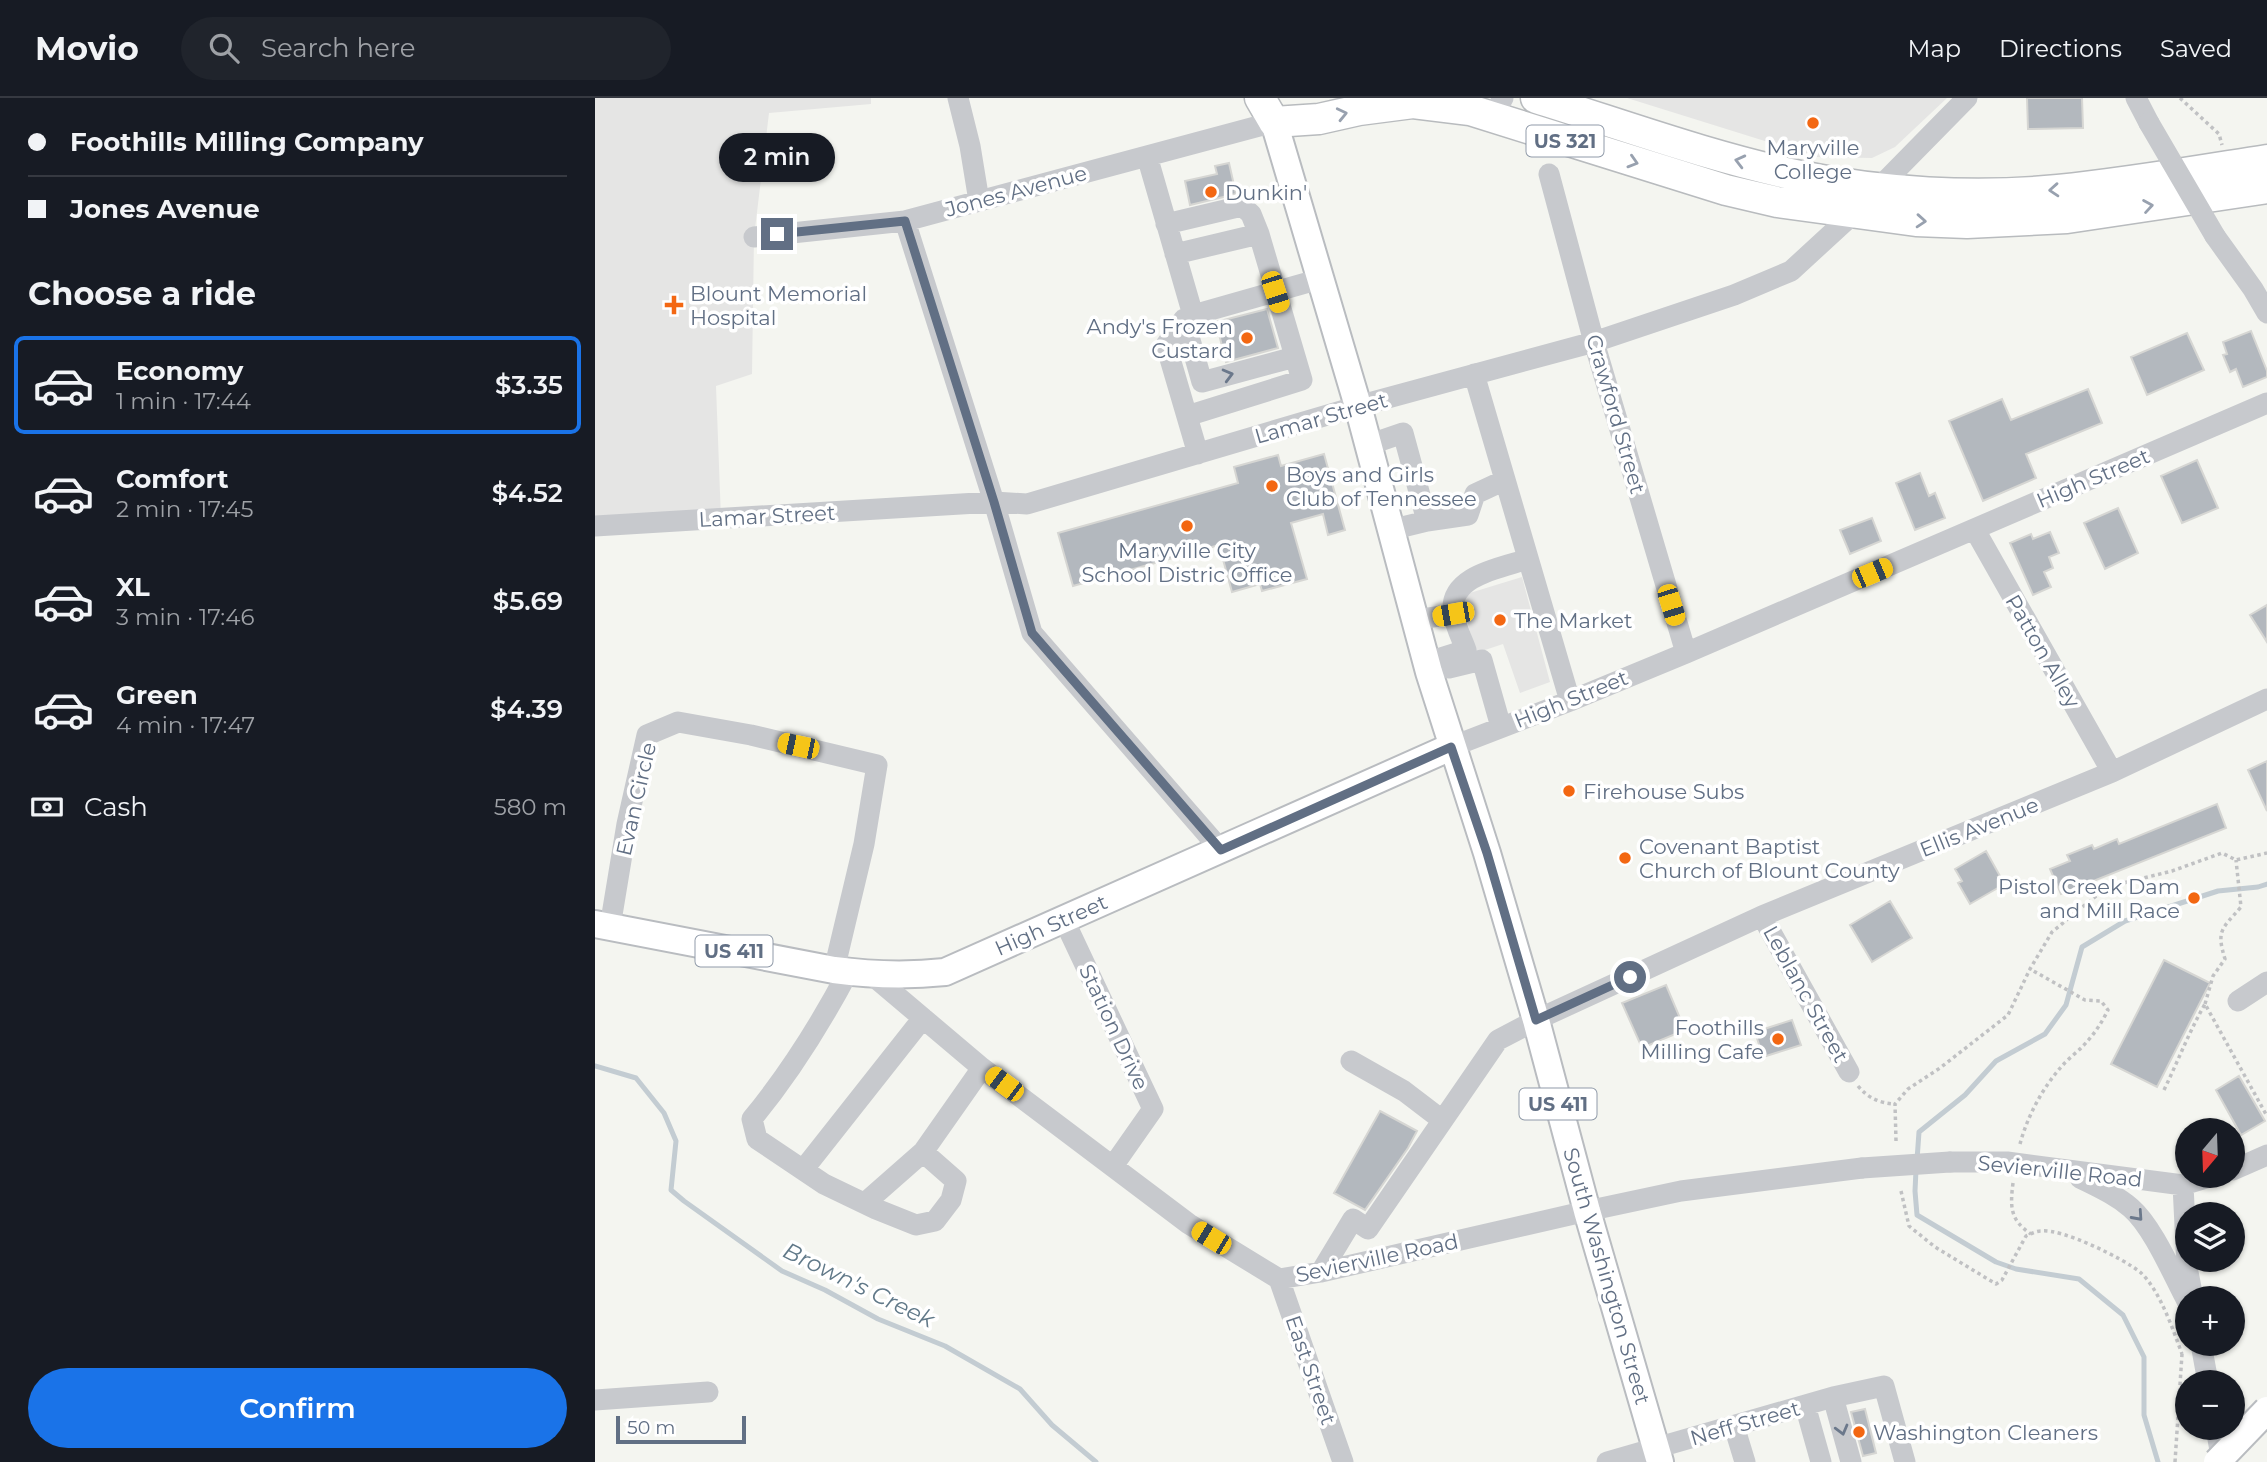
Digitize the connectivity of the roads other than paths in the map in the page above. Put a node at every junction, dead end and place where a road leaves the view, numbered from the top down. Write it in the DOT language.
graph roads {
  1 [pos="958,98"];
  2 [pos="1314,98"];
  3 [pos="1536,98"];
  4 [pos="1967,98"];
  5 [pos="2136,98"];
  6 [pos="1498,107"];
  7 [pos="1267,110"];
  8 [pos="1147,156"];
  9 [pos="2267,160"];
  10 [pos="1549,174"];
  11 [pos="1878,188"];
  12 [pos="2267,188"];
  13 [pos="979,201"];
  14 [pos="1853,214"];
  15 [pos="905,221"];
  16 [pos="1166,224"];
  17 [pos="1259,234"];
  18 [pos="754,237"];
  19 [pos="1175,254"];
  20 [pos="1321,279"];
  21 [pos="1275,292"];
  22 [pos="2267,313"];
  23 [pos="1189,317"];
  24 [pos="1594,342"];
  25 [pos="1295,357"];
  26 [pos="1474,374"];
  27 [pos="2267,403"];
  28 [pos="1358,406"];
  29 [pos="1187,416"];
  30 [pos="1368,445"];
  31 [pos="1198,454"];
  32 [pos="1505,480"];
  33 [pos="994,502"];
  34 [pos="1427,521"];
  35 [pos="595,526"];
  36 [pos="1390,530"];
  37 [pos="1975,530"];
  38 [pos="1528,559"];
  39 [pos="1453,614"];
  40 [pos="1415,620"];
  41 [pos="1686,653"];
  42 [pos="1428,667"];
  43 [pos="2267,699"];
  44 [pos="1570,701"];
  45 [pos="1501,727"];
  46 [pos="1451,747"];
  47 [pos="2112,772"];
  48 [pos="1221,850"];
  49 [pos="1762,916"];
  50 [pos="1064,920"];
  51 [pos="602,926"];
  52 [pos="851,972"];
  53 [pos="2267,982"];
  54 [pos="2238,1000"];
  55 [pos="923,1018"];
  56 [pos="1536,1020"];
  57 [pos="1351,1061"];
  58 [pos="982,1068"];
  59 [pos="1850,1072"];
  60 [pos="1442,1120"];
  61 [pos="923,1152"];
  62 [pos="2267,1155"];
  63 [pos="2245,1165"];
  64 [pos="1113,1166"];
  65 [pos="2059,1169"];
  66 [pos="803,1170"];
  67 [pos="2175,1184"];
  68 [pos="2183,1188"];
  69 [pos="865,1203"];
  70 [pos="1587,1211"];
  71 [pos="1321,1272"];
  72 [pos="1279,1279"];
  73 [pos="2179,1286"];
  74 [pos="2191,1286"];
  75 [pos="708,1392"];
  76 [pos="1833,1397"];
  77 [pos="595,1400"];
  78 [pos="1805,1405"];
  79 [pos="2267,1410"];
  80 [pos="1734,1426"];
  81 [pos="2218,1440"];
  82 [pos="1658,1455"];
  83 [pos="1343,1462"];
  84 [pos="1607,1462"];
  85 [pos="1745,1462"];
  86 [pos="1821,1462"];
  87 [pos="1851,1462"];
  88 [pos="1905,1462"];
  89 [pos="2217,1462"];
  90 [pos="2223,1462"];
  1 -- 13 [label="street"];
  2 -- 7 [label="highway"];
  11 -- 3 [label="highway, US 321, one-way"];
  4 -- 11 [label="street, Lamar Street"];
  5 -- 22 [label="street, bridge"];
  7 -- 6 [label="highway, US 321, one-way"];
  6 -- 14 [label="highway, US 321, one-way"];
  7 -- 8 [label="street, Jones Avenue"];
  7 -- 20 [label="main road, South Washington Street"];
  8 -- 13 [label="street, Jones Avenue"];
  8 -- 16 [label="street"];
  9 -- 11 [label="highway, US 321, one-way"];
  10 -- 24 [label="street, Crawford Street"];
  11 -- 14 [label="street, Lamar Street"];
  14 -- 12 [label="highway, US 321, one-way"];
  13 -- 15 [label="street, Jones Avenue"];
  14 -- 24 [label="street, Lamar Street"];
  15 -- 18 [label="street, Jones Avenue"];
  15 -- 33 [label="street"];
  16 -- 17 [label="street"];
  16 -- 19 [label="street"];
  17 -- 19 [label="street"];
  17 -- 21 [label="street"];
  19 -- 23 [label="street"];
  20 -- 21 [label="street"];
  20 -- 28 [label="main road, South Washington Street"];
  21 -- 23 [label="street"];
  21 -- 25 [label="street"];
  23 -- 25 [label="street, one-way"];
  23 -- 29 [label="street"];
  24 -- 26 [label="street, Lamar Street"];
  24 -- 41 [label="street, Crawford Street"];
  25 -- 29 [label="street"];
  26 -- 28 [label="street, Lamar Street"];
  26 -- 32 [label="street"];
  27 -- 37 [label="street, High Street"];
  28 -- 30 [label="main road, South Washington Street"];
  28 -- 31 [label="street, Lamar Street"];
  29 -- 31 [label="street"];
  30 -- 34 [label="street"];
  30 -- 36 [label="main road, South Washington Street"];
  31 -- 33 [label="street, Lamar Street"];
  32 -- 34 [label="street"];
  32 -- 38 [label="street"];
  33 -- 35 [label="street, Lamar Street"];
  33 -- 48 [label="street"];
  34 -- 36 [label="street"];
  36 -- 40 [label="main road, South Washington Street"];
  37 -- 41 [label="street, High Street"];
  37 -- 47 [label="street, Patton Alley"];
  38 -- 39 [label="street"];
  38 -- 44 [label="street"];
  39 -- 40 [label="street"];
  39 -- 42 [label="street"];
  40 -- 42 [label="main road, South Washington Street"];
  41 -- 44 [label="street, High Street"];
  42 -- 45 [label="street"];
  42 -- 46 [label="main road, South Washington Street"];
  43 -- 47 [label="street, Ellis Avenue"];
  44 -- 45 [label="street, High Street"];
  45 -- 46 [label="street, High Street"];
  46 -- 48 [label="main road, High Street / US 411"];
  46 -- 56 [label="main road, South Washington Street / US 411"];
  47 -- 49 [label="street, Ellis Avenue"];
  48 -- 50 [label="main road, High Street / US 411"];
  49 -- 56 [label="street, Ellis Avenue"];
  49 -- 59 [label="street, Leblanc Street"];
  50 -- 52 [label="main road, High Street / US 411"];
  50 -- 64 [label="street, Station Drive"];
  51 -- 52 [label="main road, Sevierville Road / US 411"];
  51 -- 52 [label="street, Evan Circle"];
  52 -- 55 [label="street, Sevierville Road"];
  52 -- 66 [label="street"];
  53 -- 54 [label="street"];
  55 -- 58 [label="street, Sevierville Road"];
  55 -- 66 [label="street"];
  56 -- 60 [label="street, Ellis Avenue"];
  56 -- 70 [label="main road, South Washington Street / US 411"];
  57 -- 60 [label="street"];
  58 -- 61 [label="street"];
  58 -- 64 [label="street, Sevierville Road"];
  60 -- 71 [label="street, Ellis Avenue"];
  61 -- 69 [label="street"];
  61 -- 69 [label="street"];
  62 -- 63 [label="street"];
  64 -- 72 [label="street, Sevierville Road"];
  65 -- 67 [label="street, Sevierville Road"];
  65 -- 70 [label="street, Sevierville Road, bridge"];
  65 -- 73 [label="street, one-way"];
  66 -- 69 [label="street"];
  68 -- 74 [label="street"];
  70 -- 71 [label="street, Sevierville Road"];
  70 -- 82 [label="main road, South Washington Street / US 411"];
  71 -- 72 [label="street, Sevierville Road"];
  72 -- 83 [label="street, East Street"];
  75 -- 77 [label="street"];
  76 -- 78 [label="street, Neff Street"];
  76 -- 87 [label="street, one-way"];
  76 -- 88 [label="street, Neff Street"];
  78 -- 80 [label="street, Neff Street"];
  78 -- 86 [label="street"];
  79 -- 89 [label="main road, bridge"];
  80 -- 82 [label="street, Neff Street"];
  80 -- 85 [label="street"];
  81 -- 90 [label="street"];
  82 -- 84 [label="street, Neff Street"];
}
